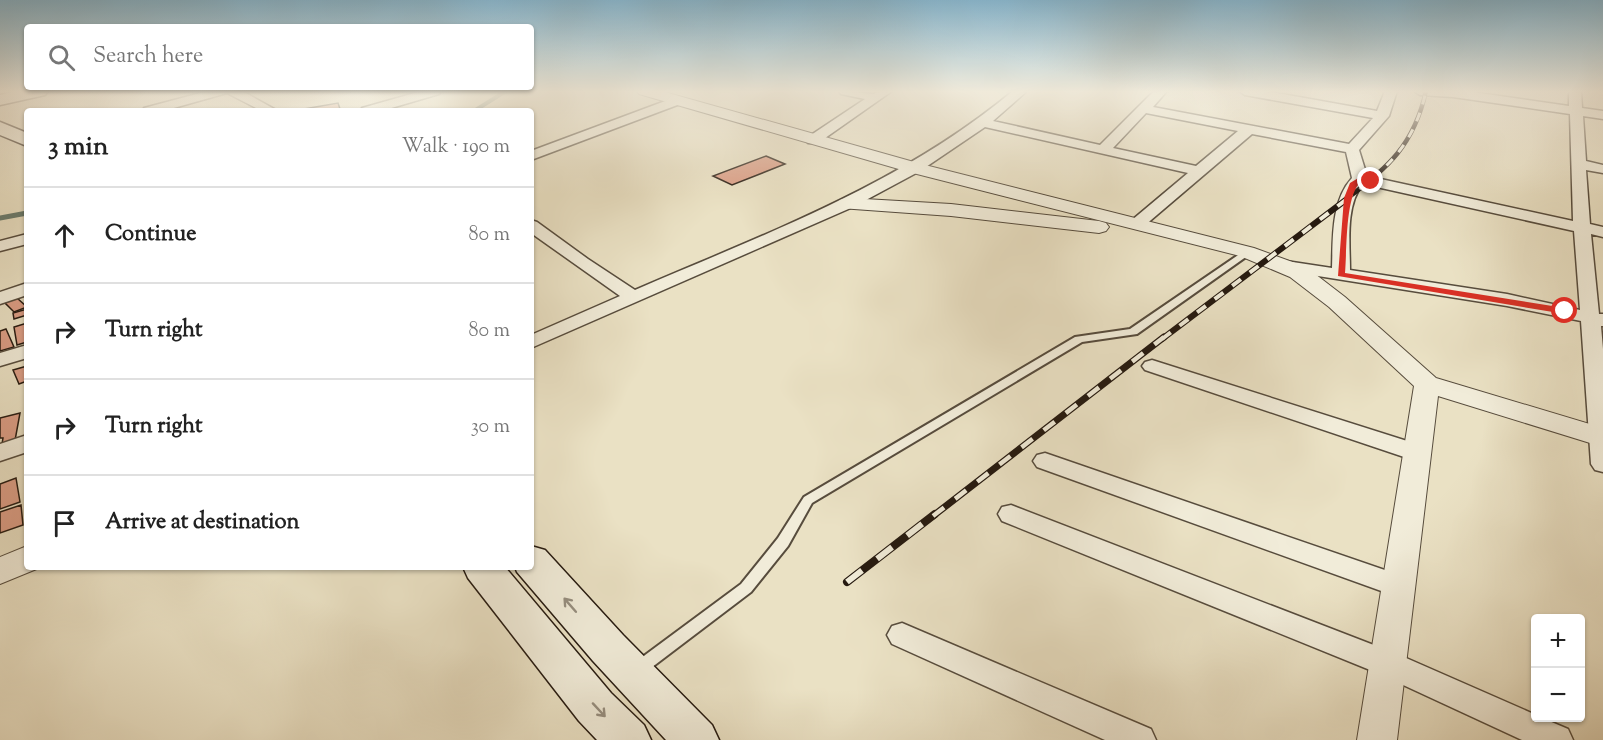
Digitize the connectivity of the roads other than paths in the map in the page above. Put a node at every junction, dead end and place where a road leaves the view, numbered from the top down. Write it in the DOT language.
graph roads {
  1 [pos="611,126"];
  2 [pos="762,126"];
  3 [pos="834,126"];
  4 [pos="979,126"];
  5 [pos="995,126"];
  6 [pos="1127,126"];
  7 [pos="1226,126"];
  8 [pos="1373,126"];
  9 [pos="1577,126"];
  10 [pos="0,128"];
  11 [pos="1248,130"];
  12 [pos="24,139"];
  13 [pos="813,140"];
  14 [pos="0,145"];
  15 [pos="1104,149"];
  16 [pos="1352,149"];
  17 [pos="24,155"];
  18 [pos="534,155"];
  19 [pos="1579,164"];
  20 [pos="915,168"];
  21 [pos="1603,168"];
  22 [pos="1200,171"];
  23 [pos="1360,179"];
  24 [pos="847,204"];
  25 [pos="1138,223"];
  26 [pos="534,227"];
  27 [pos="1582,227"];
  28 [pos="1603,232"];
  29 [pos="24,240"];
  30 [pos="0,246"];
  31 [pos="1224,246"];
  32 [pos="1247,252"];
  33 [pos="1286,266"];
  34 [pos="1341,274"];
  35 [pos="24,291"];
  36 [pos="634,297"];
  37 [pos="0,298"];
  38 [pos="1597,318"];
  39 [pos="534,341"];
  40 [pos="24,352"];
  41 [pos="0,360"];
  42 [pos="1152,366"];
  43 [pos="1427,384"];
  44 [pos="1602,438"];
  45 [pos="24,444"];
  46 [pos="0,453"];
  47 [pos="1419,453"];
  48 [pos="1045,461"];
  49 [pos="1603,464"];
  50 [pos="1011,514"];
  51 [pos="24,560"];
  52 [pos="534,564"];
  53 [pos="484,570"];
  54 [pos="0,571"];
  55 [pos="1398,586"];
  56 [pos="902,635"];
  57 [pos="620,660"];
  58 [pos="1386,663"];
  59 [pos="568,673"];
  60 [pos="628,740"];
  61 [pos="696,740"];
  62 [pos="1140,740"];
  63 [pos="1377,740"];
  64 [pos="1557,740"];
  1 -- 18 [label="street"];
  2 -- 13 [label="street"];
  3 -- 13 [label="street"];
  4 -- 20 [label="street"];
  5 -- 15 [label="street"];
  6 -- 15 [label="street"];
  7 -- 11 [label="street"];
  8 -- 16 [label="street"];
  9 -- 19 [label="street"];
  10 -- 12 [label="main road"];
  11 -- 16 [label="street"];
  11 -- 22 [label="street"];
  13 -- 20 [label="street"];
  14 -- 17 [label="main road"];
  15 -- 22 [label="street"];
  16 -- 23 [label="street"];
  19 -- 21 [label="street"];
  19 -- 27 [label="street"];
  20 -- 24 [label="street"];
  20 -- 25 [label="street"];
  22 -- 25 [label="street"];
  23 -- 27 [label="street"];
  23 -- 34 [label="street"];
  24 -- 31 [label="street"];
  24 -- 36 [label="street"];
  25 -- 31 [label="street"];
  26 -- 36 [label="street"];
  27 -- 28 [label="street"];
  27 -- 38 [label="street"];
  29 -- 30 [label="street"];
  31 -- 32 [label="street"];
  32 -- 33 [label="street"];
  32 -- 57 [label="lane"];
  33 -- 34 [label="street"];
  33 -- 43 [label="street"];
  34 -- 38 [label="street"];
  35 -- 37 [label="street"];
  36 -- 39 [label="street"];
  38 -- 44 [label="street"];
  40 -- 41 [label="street"];
  42 -- 47 [label="street"];
  43 -- 44 [label="street"];
  43 -- 47 [label="street"];
  44 -- 49 [label="street"];
  45 -- 46 [label="street"];
  47 -- 55 [label="street"];
  48 -- 55 [label="street"];
  50 -- 58 [label="street"];
  51 -- 54 [label="street"];
  57 -- 52 [label="main road, one-way"];
  53 -- 59 [label="main road"];
  55 -- 58 [label="street"];
  56 -- 62 [label="street"];
  57 -- 59 [label="main road"];
  57 -- 61 [label="main road"];
  58 -- 63 [label="street"];
  58 -- 64 [label="street"];
  59 -- 60 [label="main road, one-way"];
}
